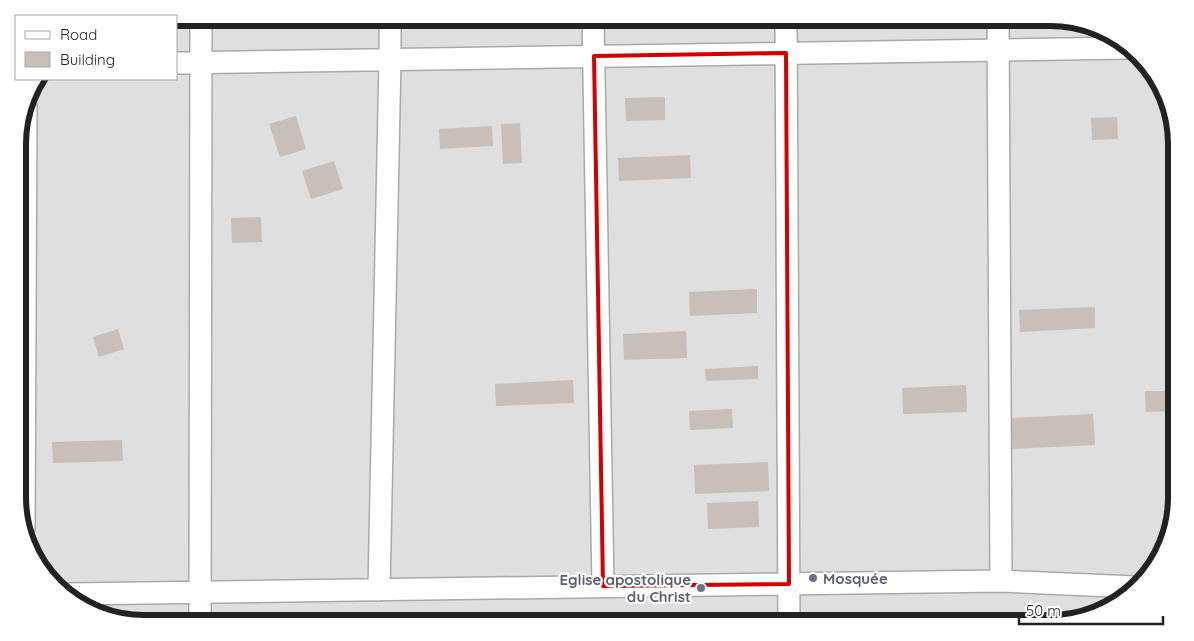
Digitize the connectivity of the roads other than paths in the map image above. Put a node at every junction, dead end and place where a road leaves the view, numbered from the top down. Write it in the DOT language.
graph roads {
  1 [pos="201,26"];
  2 [pos="390,26"];
  3 [pos="593,26"];
  4 [pos="786,26"];
  5 [pos="998,26"];
  6 [pos="1118,48"];
  7 [pos="999,50"];
  8 [pos="786,53"];
  9 [pos="594,56"];
  10 [pos="390,59"];
  11 [pos="178,62"];
  12 [pos="201,62"];
  13 [pos="1001,581"];
  14 [pos="789,584"];
  15 [pos="603,586"];
  16 [pos="1127,587"];
  17 [pos="379,590"];
  18 [pos="200,592"];
  19 [pos="77,594"];
  20 [pos="789,614"];
  21 [pos="200,615"];
  1 -- 12 [label="street"];
  2 -- 10 [label="street"];
  3 -- 9 [label="street"];
  4 -- 8 [label="street"];
  5 -- 7 [label="street"];
  6 -- 7 [label="street"];
  7 -- 8 [label="street"];
  7 -- 13 [label="street"];
  8 -- 9 [label="street"];
  8 -- 14 [label="street"];
  9 -- 10 [label="street"];
  9 -- 15 [label="street"];
  10 -- 12 [label="street"];
  10 -- 17 [label="street"];
  11 -- 12 [label="street"];
  12 -- 18 [label="street"];
  13 -- 14 [label="street"];
  13 -- 16 [label="street"];
  14 -- 15 [label="street"];
  14 -- 20 [label="street"];
  15 -- 17 [label="street"];
  17 -- 18 [label="street"];
  18 -- 19 [label="street"];
  18 -- 21 [label="street"];
}
